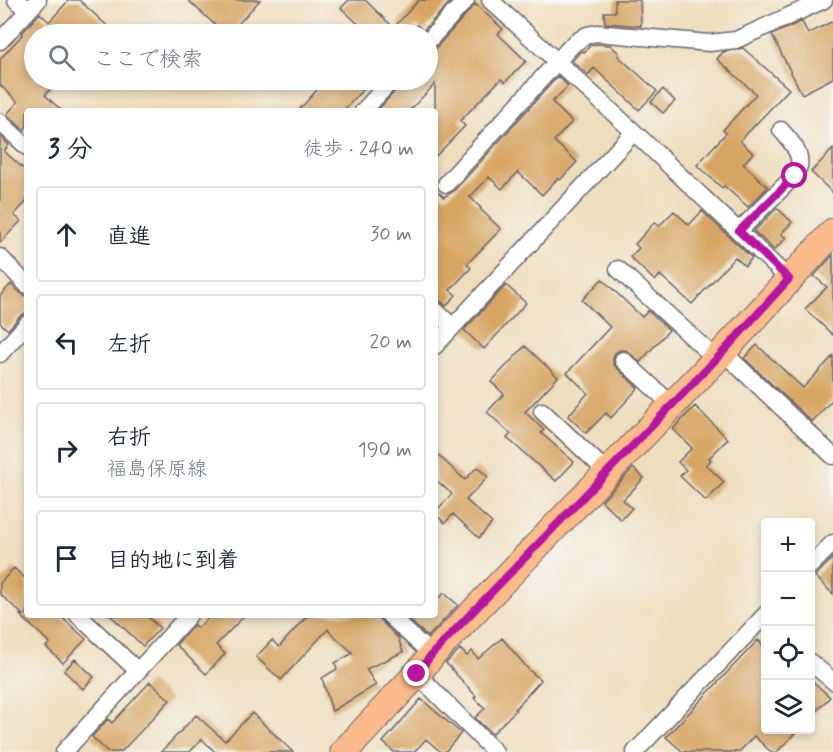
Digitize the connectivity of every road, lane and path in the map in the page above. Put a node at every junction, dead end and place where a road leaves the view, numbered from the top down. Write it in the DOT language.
graph roads {
  1 [pos="466,0"];
  2 [pos="490,0"];
  3 [pos="825,0"];
  4 [pos="27,4"];
  5 [pos="793,7"];
  6 [pos="438,30"];
  7 [pos="0,41"];
  8 [pos="557,63"];
  9 [pos="383,90"];
  10 [pos="366,108"];
  11 [pos="0,122"];
  12 [pos="781,130"];
  13 [pos="634,132"];
  14 [pos="24,144"];
  15 [pos="446,184"];
  16 [pos="739,231"];
  17 [pos="833,232"];
  18 [pos="0,257"];
  19 [pos="618,270"];
  20 [pos="789,279"];
  21 [pos="24,282"];
  22 [pos="438,313"];
  23 [pos="24,327"];
  24 [pos="453,327"];
  25 [pos="438,343"];
  26 [pos="0,354"];
  27 [pos="720,355"];
  28 [pos="623,360"];
  29 [pos="672,405"];
  30 [pos="542,411"];
  31 [pos="833,456"];
  32 [pos="607,472"];
  33 [pos="833,543"];
  34 [pos="815,561"];
  35 [pos="81,618"];
  36 [pos="186,618"];
  37 [pos="390,618"];
  38 [pos="761,621"];
  39 [pos="424,664"];
  40 [pos="815,666"];
  41 [pos="138,671"];
  42 [pos="833,681"];
  43 [pos="64,752"];
  44 [pos="344,752"];
  45 [pos="495,752"];
  46 [pos="635,752"];
  1 -- 6 [label="street"];
  2 -- 8 [label="street"];
  3 -- 5 [label="street"];
  4 -- 7 [label="street"];
  5 -- 8 [label="street"];
  8 -- 13 [label="street"];
  8 -- 15 [label="street"];
  9 -- 10 [label="street"];
  11 -- 14 [label="street"];
  12 -- 16 [label="street"];
  13 -- 16 [label="street"];
  13 -- 24 [label="street"];
  16 -- 20 [label="street"];
  17 -- 20 [label="main road"];
  18 -- 21 [label="street"];
  19 -- 27 [label="street"];
  20 -- 27 [label="main road"];
  22 -- 24 [label="street"];
  23 -- 26 [label="street"];
  24 -- 25 [label="street"];
  27 -- 29 [label="main road"];
  27 -- 31 [label="street"];
  28 -- 29 [label="street"];
  29 -- 32 [label="main road"];
  30 -- 32 [label="street"];
  32 -- 39 [label="main road"];
  33 -- 34 [label="street"];
  35 -- 41 [label="street"];
  36 -- 41 [label="street"];
  37 -- 39 [label="street"];
  38 -- 46 [label="street"];
  39 -- 44 [label="main road"];
  39 -- 45 [label="street"];
  40 -- 42 [label="street"];
  41 -- 43 [label="street"];
}
